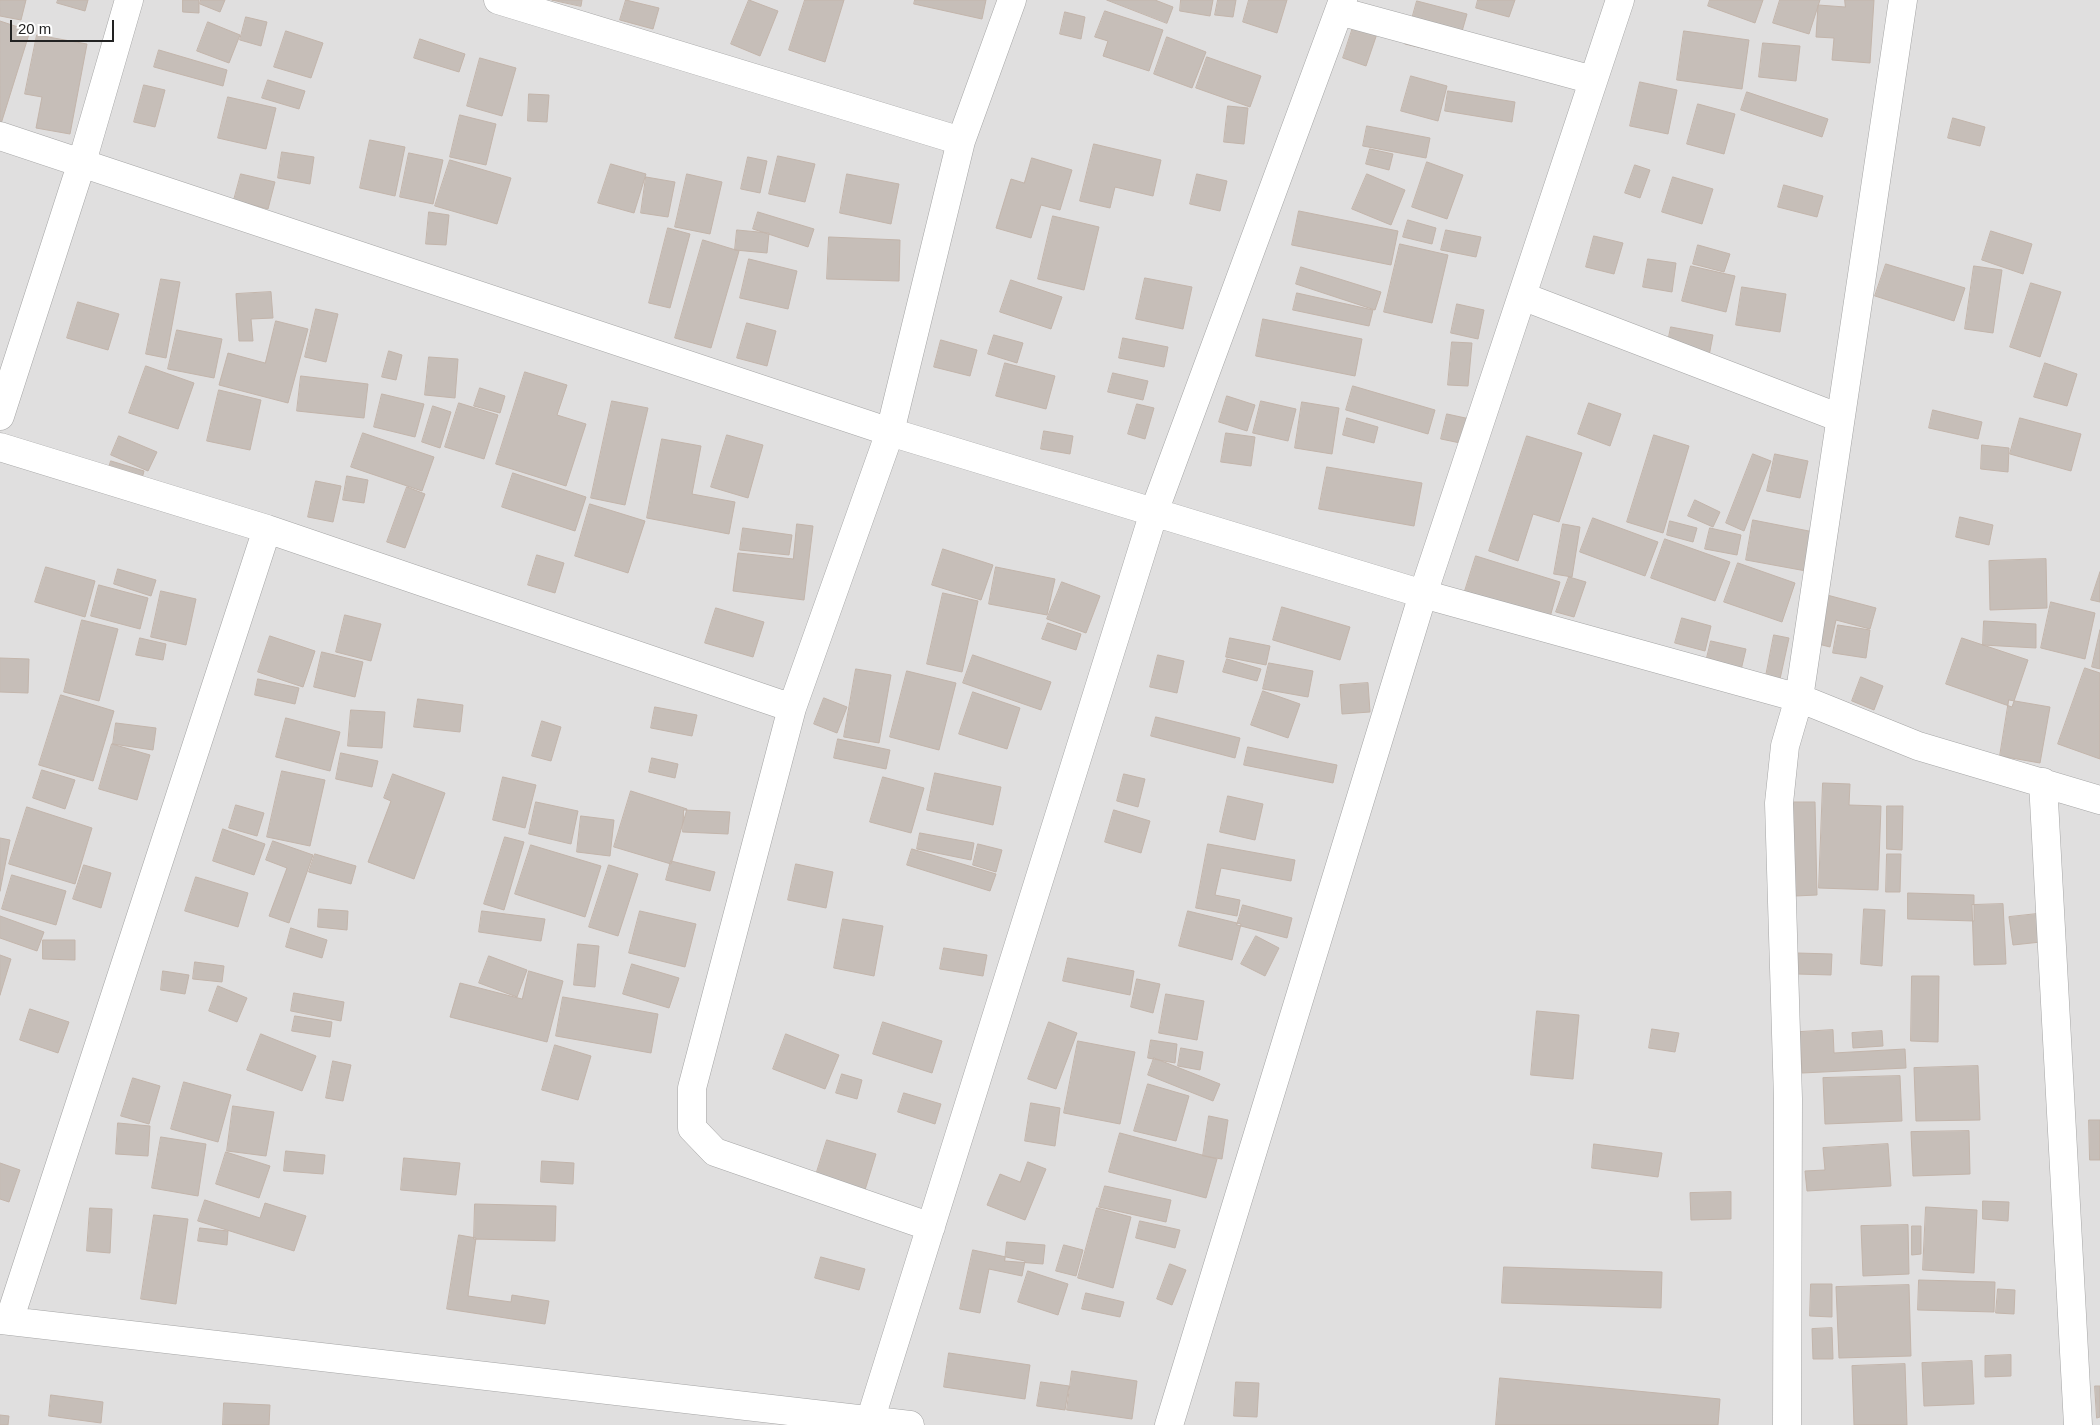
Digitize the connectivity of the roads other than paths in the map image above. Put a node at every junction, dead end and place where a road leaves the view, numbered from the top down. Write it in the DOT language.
graph roads {
  1 [pos="129,0"];
  2 [pos="498,0"];
  3 [pos="1012,0"];
  4 [pos="1620,0"];
  5 [pos="1903,0"];
  6 [pos="1341,6"];
  7 [pos="1593,80"];
  8 [pos="0,136"];
  9 [pos="961,141"];
  10 [pos="82,162"];
  11 [pos="1522,296"];
  12 [pos="0,416"];
  13 [pos="1840,418"];
  14 [pos="890,432"];
  15 [pos="0,447"];
  16 [pos="1154,512"];
  17 [pos="267,529"];
  18 [pos="1423,594"];
  19 [pos="1799,698"];
  20 [pos="792,708"];
  21 [pos="2043,782"];
  22 [pos="2100,800"];
  23 [pos="931,1227"];
  24 [pos="5,1321"];
  25 [pos="870,1420"];
  26 [pos="910,1425"];
  27 [pos="1169,1425"];
  28 [pos="1787,1425"];
  29 [pos="2078,1425"];
  1 -- 10 [label="street"];
  2 -- 9 [label="street"];
  3 -- 9 [label="street"];
  4 -- 7 [label="street"];
  5 -- 13 [label="street"];
  6 -- 7 [label="street"];
  6 -- 16 [label="street"];
  7 -- 11 [label="street"];
  8 -- 10 [label="street"];
  9 -- 14 [label="street"];
  10 -- 12 [label="street"];
  10 -- 14 [label="street"];
  11 -- 13 [label="street"];
  11 -- 18 [label="street"];
  13 -- 19 [label="street"];
  14 -- 16 [label="street"];
  14 -- 20 [label="street"];
  15 -- 17 [label="street"];
  16 -- 18 [label="street"];
  16 -- 23 [label="street"];
  17 -- 20 [label="street"];
  17 -- 24 [label="street"];
  18 -- 19 [label="street"];
  18 -- 27 [label="street"];
  19 -- 21 [label="street"];
  19 -- 28 [label="street"];
  20 -- 23 [label="street"];
  21 -- 22 [label="street"];
  21 -- 29 [label="street"];
  23 -- 25 [label="street"];
  24 -- 25 [label="street"];
  25 -- 26 [label="street"];
}
